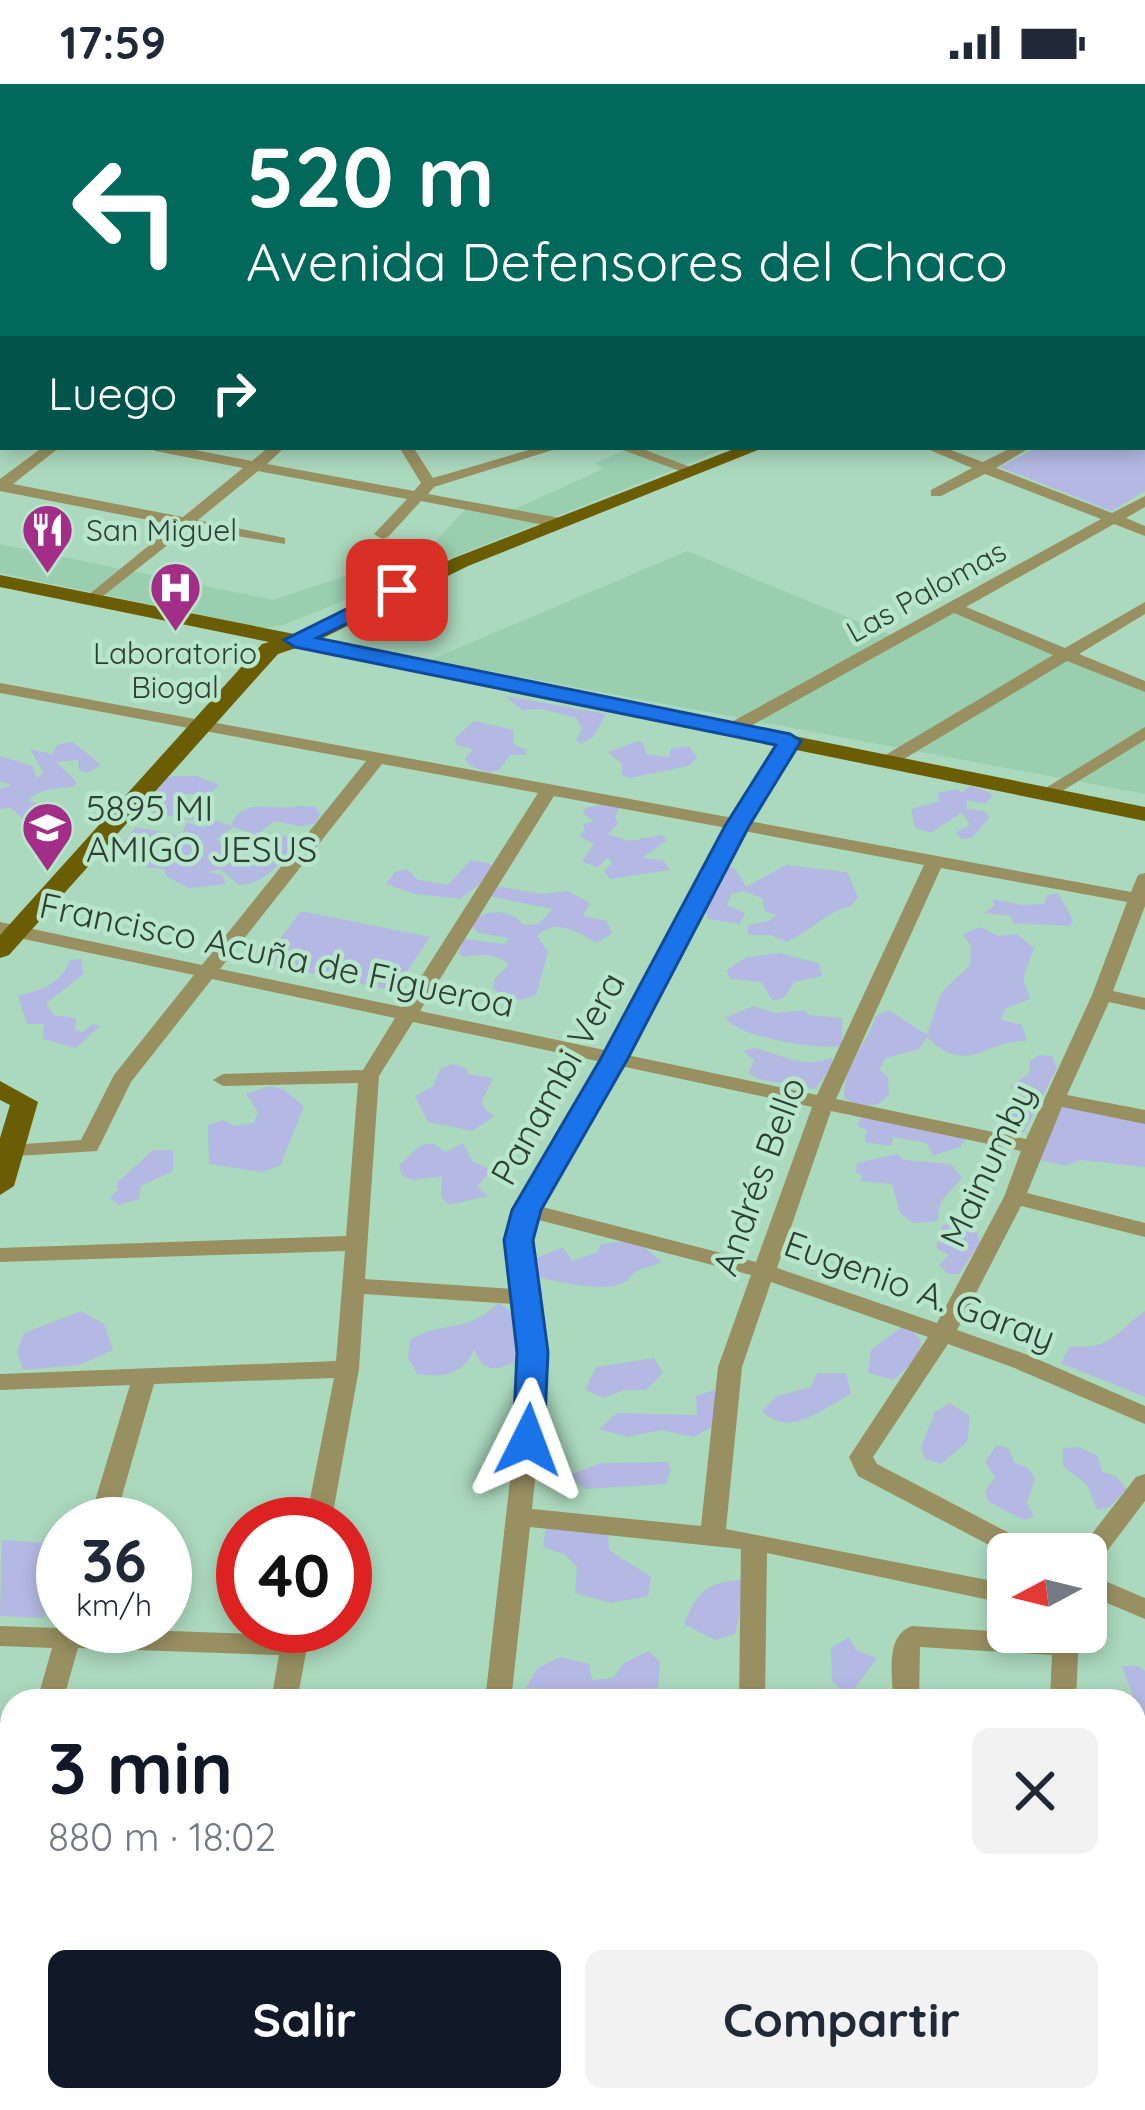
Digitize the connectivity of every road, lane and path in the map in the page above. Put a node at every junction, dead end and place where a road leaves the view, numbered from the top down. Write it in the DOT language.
graph roads {
  1 [pos="49,450"];
  2 [pos="173,450"];
  3 [pos="275,450"];
  4 [pos="407,450"];
  5 [pos="546,450"];
  6 [pos="631,450"];
  7 [pos="731,450"];
  8 [pos="747,450"];
  9 [pos="938,450"];
  10 [pos="1018,450"];
  11 [pos="259,464"];
  12 [pos="984,468"];
  13 [pos="688,470"];
  14 [pos="0,486"];
  15 [pos="424,489"];
  16 [pos="936,493"];
  17 [pos="1145,501"];
  18 [pos="1115,519"];
  19 [pos="556,521"];
  20 [pos="186,523"];
  21 [pos="1145,530"];
  22 [pos="382,534"];
  23 [pos="279,541"];
  24 [pos="0,581"];
  25 [pos="93,599"];
  26 [pos="952,607"];
  27 [pos="1145,607"];
  28 [pos="285,638"];
  29 [pos="1067,655"];
  30 [pos="1145,687"];
  31 [pos="5,694"];
  32 [pos="190,724"];
  33 [pos="733,729"];
  34 [pos="1145,732"];
  35 [pos="790,741"];
  36 [pos="376,759"];
  37 [pos="888,761"];
  38 [pos="548,790"];
  39 [pos="1045,794"];
  40 [pos="1145,814"];
  41 [pos="737,826"];
  42 [pos="935,860"];
  43 [pos="1143,892"];
  44 [pos="4,934"];
  45 [pos="209,972"];
  46 [pos="1102,995"];
  47 [pos="1145,1004"];
  48 [pos="405,1015"];
  49 [pos="614,1060"];
  50 [pos="369,1076"];
  51 [pos="223,1080"];
  52 [pos="12,1095"];
  53 [pos="1054,1099"];
  54 [pos="824,1102"];
  55 [pos="1145,1117"];
  56 [pos="1033,1147"];
  57 [pos="10,1152"];
  58 [pos="0,1186"];
  59 [pos="1015,1197"];
  60 [pos="526,1210"];
  61 [pos="1145,1230"];
  62 [pos="355,1243"];
  63 [pos="0,1255"];
  64 [pos="763,1271"];
  65 [pos="352,1286"];
  66 [pos="524,1297"];
  67 [pos="944,1332"];
  68 [pos="347,1369"];
  69 [pos="145,1375"];
  70 [pos="0,1382"];
  71 [pos="1145,1416"];
  72 [pos="1145,1483"];
  73 [pos="109,1497"];
  74 [pos="322,1497"];
  75 [pos="522,1517"];
  76 [pos="989,1533"];
  77 [pos="1107,1533"];
  78 [pos="713,1537"];
  79 [pos="754,1540"];
  80 [pos="987,1590"];
  81 [pos="1107,1592"];
  82 [pos="1145,1609"];
  83 [pos="36,1634"];
  84 [pos="0,1636"];
  85 [pos="987,1637"];
  86 [pos="63,1653"];
  87 [pos="293,1653"];
  88 [pos="1065,1653"];
  89 [pos="53,1689"];
  90 [pos="286,1689"];
  91 [pos="500,1689"];
  92 [pos="752,1689"];
  93 [pos="906,1689"];
  94 [pos="1063,1689"];
  1 -- 14 [label="street"];
  2 -- 11 [label="street"];
  3 -- 11 [label="street"];
  4 -- 15 [label="street"];
  5 -- 15 [label="street"];
  6 -- 13 [label="street"];
  7 -- 13 [label="main road"];
  8 -- 13 [label="main road"];
  9 -- 12 [label="street"];
  10 -- 12 [label="street"];
  11 -- 15 [label="street"];
  11 -- 20 [label="street"];
  12 -- 16 [label="street"];
  12 -- 18 [label="street"];
  13 -- 19 [label="main road"];
  14 -- 20 [label="street"];
  15 -- 19 [label="street"];
  15 -- 22 [label="street"];
  17 -- 18 [label="street, Las Palomas"];
  18 -- 21 [label="street"];
  18 -- 26 [label="street, Las Palomas"];
  19 -- 28 [label="main road"];
  20 -- 23 [label="street"];
  20 -- 25 [label="street"];
  24 -- 25 [label="main road"];
  25 -- 28 [label="main road"];
  26 -- 29 [label="street"];
  26 -- 33 [label="street, Las Palomas"];
  27 -- 29 [label="street"];
  28 -- 32 [label="main road"];
  28 -- 33 [label="main road"];
  29 -- 30 [label="street"];
  29 -- 37 [label="street"];
  31 -- 32 [label="street"];
  32 -- 36 [label="street"];
  32 -- 44 [label="main road"];
  33 -- 35 [label="main road"];
  34 -- 39 [label="street"];
  35 -- 37 [label="main road"];
  35 -- 41 [label="street, Panambi Vera"];
  36 -- 38 [label="street"];
  36 -- 45 [label="street"];
  37 -- 39 [label="main road"];
  38 -- 41 [label="street"];
  38 -- 48 [label="street"];
  39 -- 40 [label="main road"];
  41 -- 42 [label="street"];
  41 -- 49 [label="street, Panambi Vera"];
  42 -- 43 [label="street"];
  42 -- 54 [label="street, Andrés Bello"];
  43 -- 46 [label="street, Mainumby"];
  44 -- 45 [label="street, Francisco Acuña de Figueroa"];
  45 -- 48 [label="street, Francisco Acuña de Figueroa"];
  45 -- 57 [label="street"];
  46 -- 47 [label="street"];
  46 -- 53 [label="street, Mainumby"];
  48 -- 49 [label="street, Francisco Acuña de Figueroa"];
  48 -- 50 [label="street"];
  49 -- 54 [label="street, Francisco Acuña de Figueroa"];
  49 -- 60 [label="street, Panambi Vera"];
  50 -- 51 [label="street"];
  50 -- 62 [label="street"];
  52 -- 57 [label="main road"];
  53 -- 55 [label="street"];
  53 -- 56 [label="street, Mainumby"];
  54 -- 56 [label="street, Francisco Acuña de Figueroa"];
  54 -- 64 [label="street, Andrés Bello"];
  56 -- 59 [label="street, Mainumby"];
  57 -- 58 [label="main road"];
  59 -- 61 [label="street"];
  59 -- 67 [label="street, Mainumby"];
  60 -- 64 [label="street, Eugenio A. Garay"];
  60 -- 66 [label="street, Panambi Vera"];
  62 -- 63 [label="street"];
  62 -- 65 [label="street"];
  64 -- 67 [label="street, Eugenio A. Garay"];
  64 -- 78 [label="street, Andrés Bello"];
  65 -- 66 [label="street"];
  65 -- 68 [label="street"];
  66 -- 75 [label="street, Panambi Vera"];
  67 -- 71 [label="street, Eugenio A. Garay"];
  67 -- 76 [label="street, Mainumby"];
  68 -- 69 [label="street"];
  68 -- 74 [label="street"];
  69 -- 70 [label="street"];
  69 -- 73 [label="street"];
  72 -- 77 [label="street"];
  75 -- 78 [label="street"];
  75 -- 91 [label="street, Panambi Vera"];
  78 -- 79 [label="street"];
  79 -- 80 [label="street"];
  79 -- 92 [label="street"];
  81 -- 82 [label="street"];
  83 -- 84 [label="street"];
  85 -- 93 [label="street"];
  86 -- 89 [label="street"];
  87 -- 90 [label="street"];
  88 -- 94 [label="street"];
}
